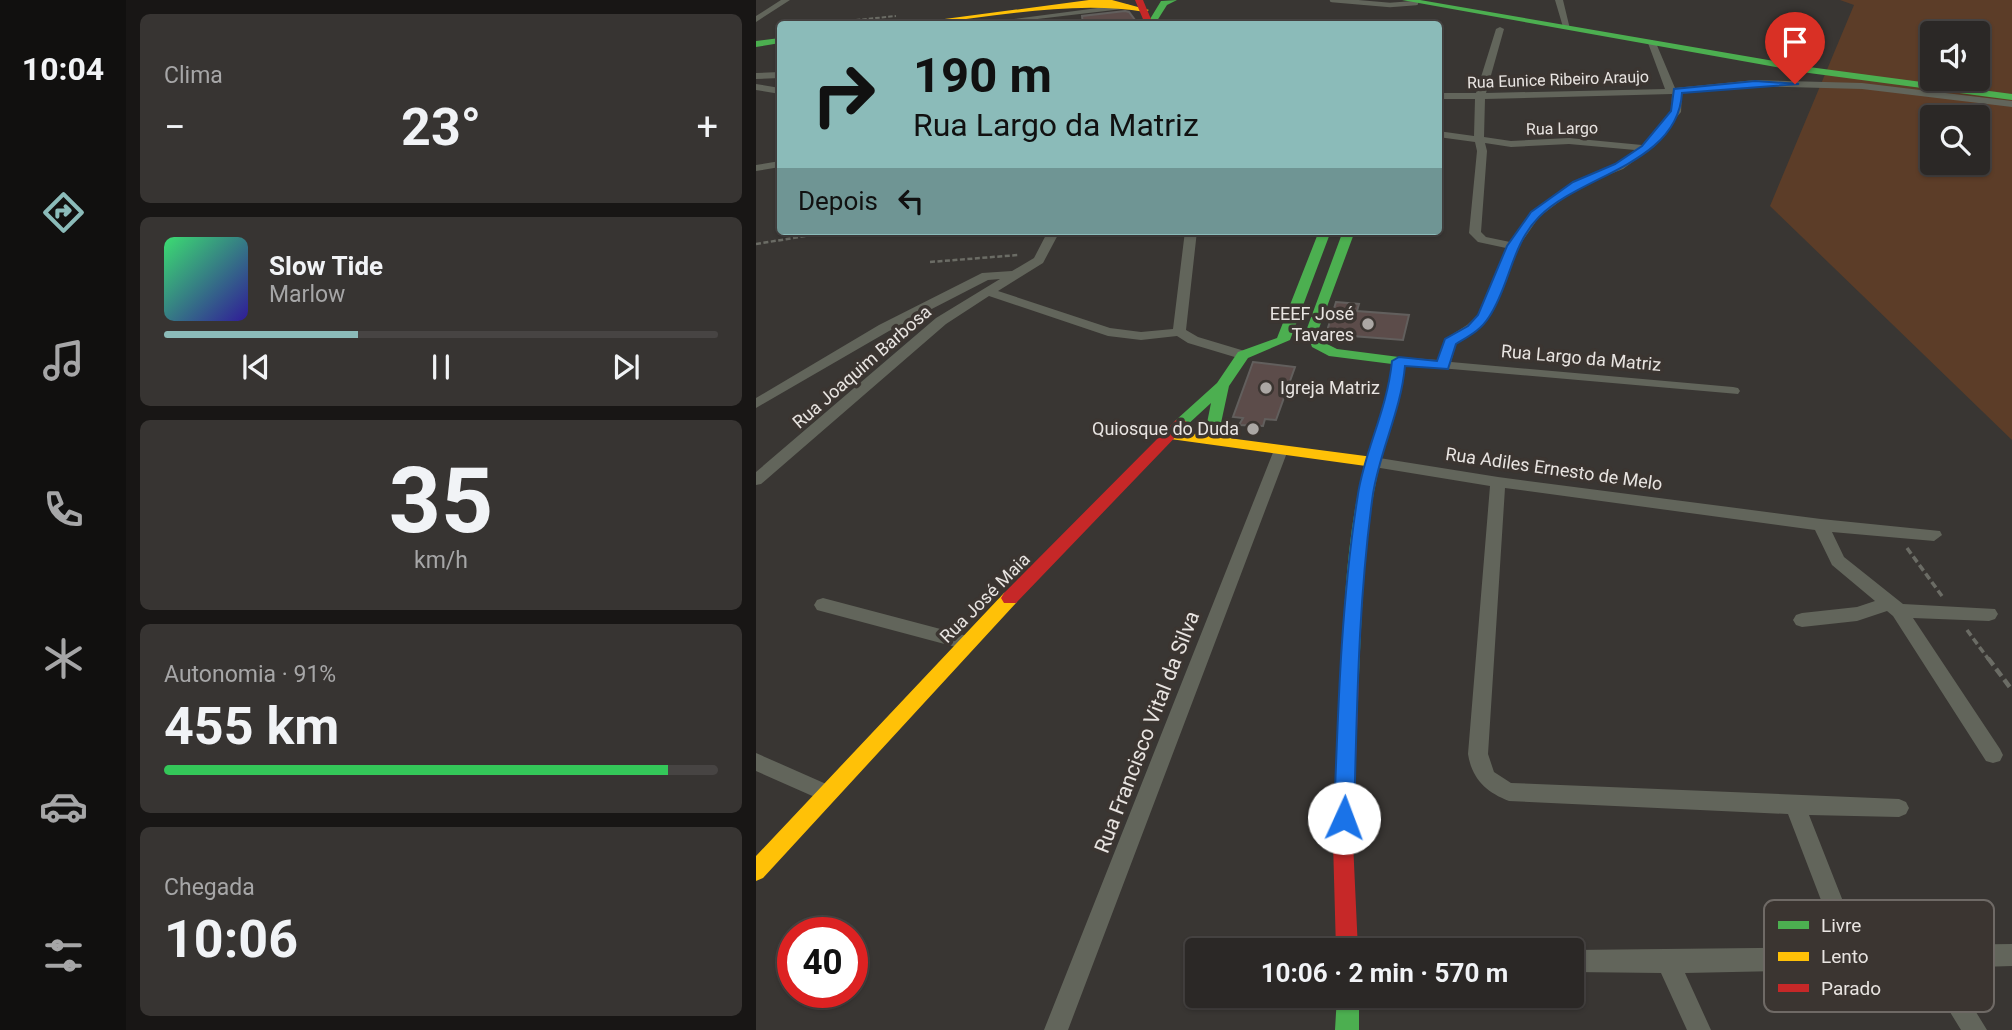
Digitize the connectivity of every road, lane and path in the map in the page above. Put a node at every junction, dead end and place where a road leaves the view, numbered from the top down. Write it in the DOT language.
graph roads {
  1 [pos="786,0"];
  2 [pos="1077,0"];
  3 [pos="1108,0"];
  4 [pos="1173,0"];
  5 [pos="1332,0"];
  6 [pos="1406,0"];
  7 [pos="1559,0"];
  8 [pos="1426,3"];
  9 [pos="1059,4"];
  10 [pos="1142,13"];
  11 [pos="756,20"];
  12 [pos="934,21"];
  13 [pos="1023,21"];
  14 [pos="1567,27"];
  15 [pos="1500,29"];
  16 [pos="777,41"];
  17 [pos="1652,43"];
  18 [pos="756,44"];
  19 [pos="768,75"];
  20 [pos="777,75"];
  21 [pos="756,76"];
  22 [pos="756,85"];
  23 [pos="777,90"];
  24 [pos="1674,91"];
  25 [pos="1442,96"];
  26 [pos="1480,97"];
  27 [pos="2012,97"];
  28 [pos="2012,104"];
  29 [pos="1442,134"];
  30 [pos="1479,138"];
  31 [pos="1646,148"];
  32 [pos="777,164"];
  33 [pos="756,168"];
  34 [pos="812,235"];
  35 [pos="1052,235"];
  36 [pos="1191,235"];
  37 [pos="1323,235"];
  38 [pos="1348,235"];
  39 [pos="756,244"];
  40 [pos="1513,246"];
  41 [pos="1044,253"];
  42 [pos="930,262"];
  43 [pos="1018,275"];
  44 [pos="988,292"];
  45 [pos="1179,332"];
  46 [pos="1243,355"];
  47 [pos="1399,361"];
  48 [pos="1443,366"];
  49 [pos="1222,386"];
  50 [pos="1733,391"];
  51 [pos="756,404"];
  52 [pos="1168,435"];
  53 [pos="1227,443"];
  54 [pos="1281,450"];
  55 [pos="1373,461"];
  56 [pos="756,480"];
  57 [pos="1498,482"];
  58 [pos="1821,525"];
  59 [pos="1934,535"];
  60 [pos="823,605"];
  61 [pos="1894,607"];
  62 [pos="1989,614"];
  63 [pos="1802,620"];
  64 [pos="967,643"];
  65 [pos="1993,755"];
  66 [pos="756,762"];
  67 [pos="826,793"];
  68 [pos="1795,805"];
  69 [pos="1899,808"];
  70 [pos="756,871"];
  71 [pos="1832,900"];
  72 [pos="1347,938"];
  73 [pos="1994,955"];
  74 [pos="2012,955"];
  75 [pos="1764,960"];
  76 [pos="1584,961"];
  77 [pos="1668,962"];
  78 [pos="1964,1012"];
  79 [pos="1056,1030"];
  80 [pos="1699,1030"];
  81 [pos="1975,1030"];
  1 -- 11 [label="street"];
  2 -- 9 [label="main road"];
  3 -- 9 [label="main road"];
  4 -- 10 [label="main road"];
  5 -- 8 [label="lane"];
  6 -- 8 [label="main road"];
  7 -- 14 [label="street"];
  8 -- 14 [label="main road"];
  9 -- 10 [label="main road"];
  9 -- 12 [label="main road"];
  10 -- 13 [label="street"];
  14 -- 17 [label="main road"];
  15 -- 26 [label="street"];
  16 -- 18 [label="main road"];
  17 -- 24 [label="street"];
  17 -- 27 [label="main road"];
  19 -- 20 [label="street"];
  19 -- 21 [label="street"];
  19 -- 22 [label="street"];
  22 -- 23 [label="street"];
  24 -- 26 [label="street, Rua Eunice Ribeiro Araujo"];
  24 -- 28 [label="street, Rua Eunice Ribeiro Araujo"];
  24 -- 31 [label="street"];
  25 -- 26 [label="street, Rua Eunice Ribeiro Araujo"];
  26 -- 30 [label="street"];
  29 -- 30 [label="street, Rua Largo"];
  30 -- 31 [label="street, Rua Largo"];
  30 -- 40 [label="street"];
  31 -- 40 [label="street"];
  32 -- 33 [label="street"];
  34 -- 39 [label="path"];
  35 -- 41 [label="street, Rua Joaquim Barbosa"];
  36 -- 45 [label="street"];
  37 -- 46 [label="main road"];
  38 -- 47 [label="main road, Rua Largo da Matriz"];
  40 -- 48 [label="street"];
  41 -- 42 [label="path"];
  41 -- 43 [label="street, Rua Joaquim Barbosa"];
  43 -- 44 [label="street, Rua Joaquim Barbosa"];
  43 -- 51 [label="street"];
  44 -- 45 [label="street"];
  44 -- 56 [label="street, Rua Joaquim Barbosa"];
  45 -- 46 [label="street"];
  46 -- 49 [label="main road, Rua José Maia"];
  47 -- 48 [label="street, Rua Largo da Matriz"];
  47 -- 55 [label="main road"];
  48 -- 50 [label="street, Rua Largo da Matriz"];
  49 -- 52 [label="main road, Rua José Maia"];
  49 -- 53 [label="main road"];
  52 -- 53 [label="main road, Rua Adiles Ernesto de Melo"];
  52 -- 64 [label="main road, Rua José Maia"];
  53 -- 54 [label="main road, Rua Adiles Ernesto de Melo"];
  54 -- 55 [label="main road, Rua Adiles Ernesto de Melo"];
  54 -- 79 [label="street, Rua Francisco Vital da Silva"];
  55 -- 57 [label="street, Rua Adiles Ernesto de Melo"];
  55 -- 72 [label="main road"];
  57 -- 58 [label="street, Rua Adiles Ernesto de Melo"];
  57 -- 68 [label="street"];
  58 -- 59 [label="street, Rua Adiles Ernesto de Melo"];
  58 -- 61 [label="street"];
  60 -- 64 [label="street"];
  61 -- 62 [label="street"];
  61 -- 63 [label="street"];
  61 -- 65 [label="street"];
  64 -- 67 [label="main road, Rua José Maia"];
  66 -- 67 [label="street"];
  67 -- 70 [label="main road, Rua José Maia"];
  68 -- 69 [label="street"];
  68 -- 71 [label="street"];
  73 -- 74 [label="street"];
  75 -- 77 [label="street"];
  76 -- 77 [label="street"];
  77 -- 80 [label="street"];
  78 -- 81 [label="street"];
}
